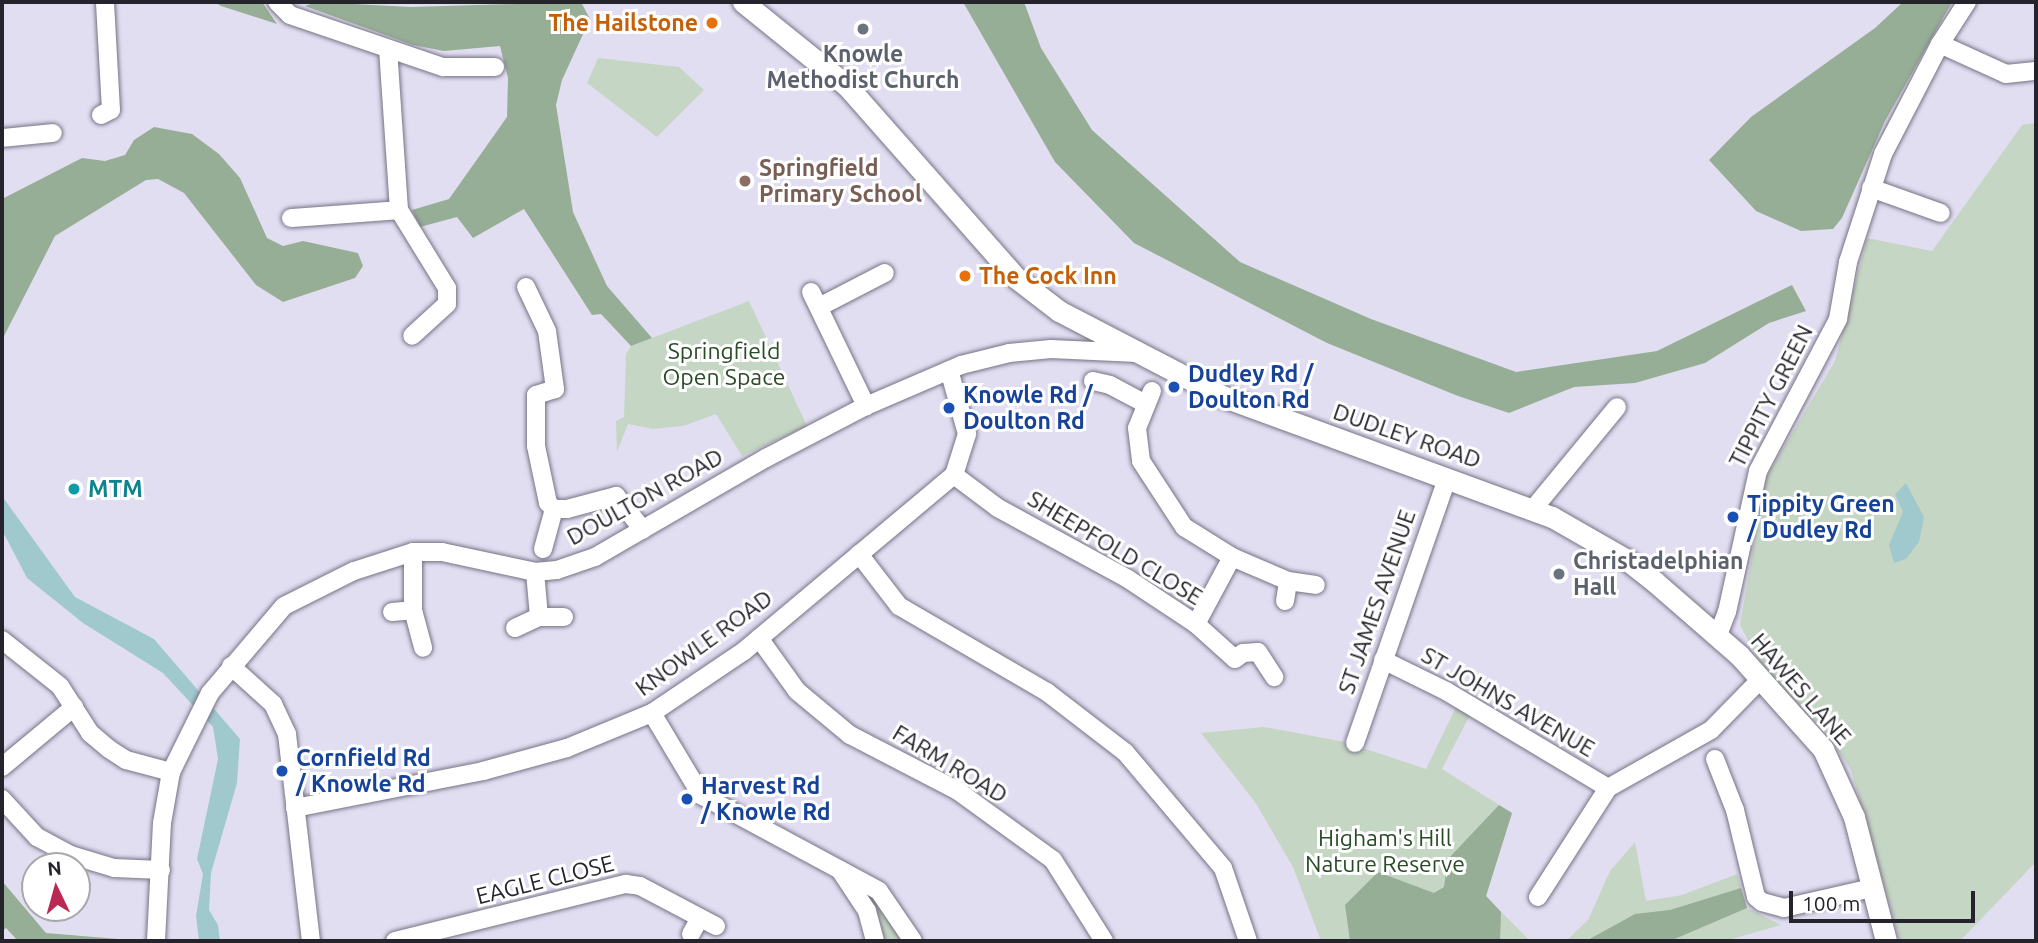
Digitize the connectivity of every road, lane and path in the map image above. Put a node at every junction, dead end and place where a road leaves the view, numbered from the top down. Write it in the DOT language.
graph roads {
  1 [pos="105,2"];
  2 [pos="277,2"];
  3 [pos="743,2"];
  4 [pos="1967,2"];
  5 [pos="1940,44"];
  6 [pos="388,50"];
  7 [pos="495,67"];
  8 [pos="2036,71"];
  9 [pos="102,115"];
  10 [pos="52,134"];
  11 [pos="2,138"];
  12 [pos="1871,188"];
  13 [pos="399,210"];
  14 [pos="1941,213"];
  15 [pos="290,218"];
  16 [pos="885,273"];
  17 [pos="526,287"];
  18 [pos="412,336"];
  19 [pos="1137,354"];
  20 [pos="949,370"];
  21 [pos="1093,381"];
  22 [pos="866,406"];
  23 [pos="1617,407"];
  24 [pos="954,475"];
  25 [pos="1447,479"];
  26 [pos="554,509"];
  27 [pos="1533,509"];
  28 [pos="643,530"];
  29 [pos="543,549"];
  30 [pos="413,552"];
  31 [pos="859,554"];
  32 [pos="1232,557"];
  33 [pos="535,572"];
  34 [pos="1288,581"];
  35 [pos="1316,585"];
  36 [pos="1284,601"];
  37 [pos="414,610"];
  38 [pos="392,612"];
  39 [pos="539,617"];
  40 [pos="564,617"];
  41 [pos="1196,624"];
  42 [pos="515,628"];
  43 [pos="1718,635"];
  44 [pos="759,638"];
  45 [pos="2,640"];
  46 [pos="423,648"];
  47 [pos="1383,660"];
  48 [pos="231,666"];
  49 [pos="1274,677"];
  50 [pos="1760,680"];
  51 [pos="74,707"];
  52 [pos="652,713"];
  53 [pos="1355,743"];
  54 [pos="1715,760"];
  55 [pos="2,767"];
  56 [pos="171,772"];
  57 [pos="1608,788"];
  58 [pos="2,799"];
  59 [pos="295,808"];
  60 [pos="836,864"];
  61 [pos="161,870"];
  62 [pos="1872,888"];
  63 [pos="1538,897"];
  64 [pos="700,918"];
  65 [pos="716,926"];
  66 [pos="691,934"];
  67 [pos="156,941"];
  68 [pos="311,941"];
  69 [pos="395,941"];
  70 [pos="875,941"];
  71 [pos="913,941"];
  72 [pos="1104,941"];
  73 [pos="1248,941"];
  74 [pos="1886,941"];
  1 -- 9 [label="street"];
  2 -- 6 [label="street"];
  3 -- 19 [label="main road, DUDLEY ROAD"];
  4 -- 5 [label="street, TIPPITY GREEN"];
  5 -- 8 [label="street"];
  5 -- 12 [label="street, TIPPITY GREEN"];
  6 -- 7 [label="street"];
  6 -- 13 [label="street"];
  10 -- 11 [label="street"];
  12 -- 14 [label="street"];
  12 -- 43 [label="street, TIPPITY GREEN"];
  13 -- 15 [label="street"];
  13 -- 18 [label="street"];
  16 -- 22 [label="street"];
  17 -- 26 [label="street"];
  19 -- 20 [label="street, DOULTON ROAD"];
  19 -- 25 [label="main road, DUDLEY ROAD"];
  20 -- 22 [label="street, DOULTON ROAD"];
  20 -- 24 [label="street"];
  21 -- 32 [label="street"];
  22 -- 28 [label="street, DOULTON ROAD"];
  23 -- 27 [label="street"];
  24 -- 31 [label="street, KNOWLE ROAD"];
  24 -- 41 [label="street, SHEEPFOLD CLOSE"];
  25 -- 27 [label="main road, DUDLEY ROAD"];
  25 -- 47 [label="street, ST JAMES AVENUE"];
  26 -- 28 [label="street"];
  26 -- 29 [label="street"];
  27 -- 43 [label="main road, DUDLEY ROAD"];
  28 -- 33 [label="street, DOULTON ROAD"];
  30 -- 33 [label="street, DOULTON ROAD"];
  30 -- 37 [label="street"];
  30 -- 48 [label="street, DOULTON ROAD"];
  31 -- 44 [label="street, KNOWLE ROAD"];
  31 -- 73 [label="street"];
  32 -- 34 [label="street"];
  32 -- 41 [label="street"];
  33 -- 39 [label="street"];
  34 -- 35 [label="street"];
  34 -- 36 [label="street"];
  37 -- 38 [label="street"];
  37 -- 46 [label="street"];
  39 -- 40 [label="street"];
  39 -- 42 [label="street"];
  41 -- 49 [label="street, SHEEPFOLD CLOSE"];
  43 -- 50 [label="main road, HAWES LANE"];
  44 -- 52 [label="street, KNOWLE ROAD"];
  44 -- 72 [label="street, FARM ROAD"];
  45 -- 51 [label="street"];
  47 -- 53 [label="street, ST JAMES AVENUE"];
  47 -- 57 [label="street, ST JOHNS AVENUE"];
  48 -- 56 [label="street, DOULTON ROAD"];
  48 -- 59 [label="street"];
  50 -- 57 [label="street"];
  50 -- 62 [label="main road, HAWES LANE"];
  51 -- 55 [label="street"];
  51 -- 56 [label="street"];
  52 -- 59 [label="street, KNOWLE ROAD"];
  52 -- 60 [label="street"];
  54 -- 62 [label="street"];
  56 -- 61 [label="street, DOULTON ROAD"];
  57 -- 63 [label="street"];
  58 -- 61 [label="street"];
  59 -- 68 [label="street"];
  60 -- 70 [label="street"];
  60 -- 71 [label="street"];
  61 -- 67 [label="street, DOULTON ROAD"];
  62 -- 74 [label="main road, HAWES LANE"];
  64 -- 65 [label="street, EAGLE CLOSE"];
  64 -- 66 [label="street"];
  64 -- 69 [label="street, EAGLE CLOSE"];
}
